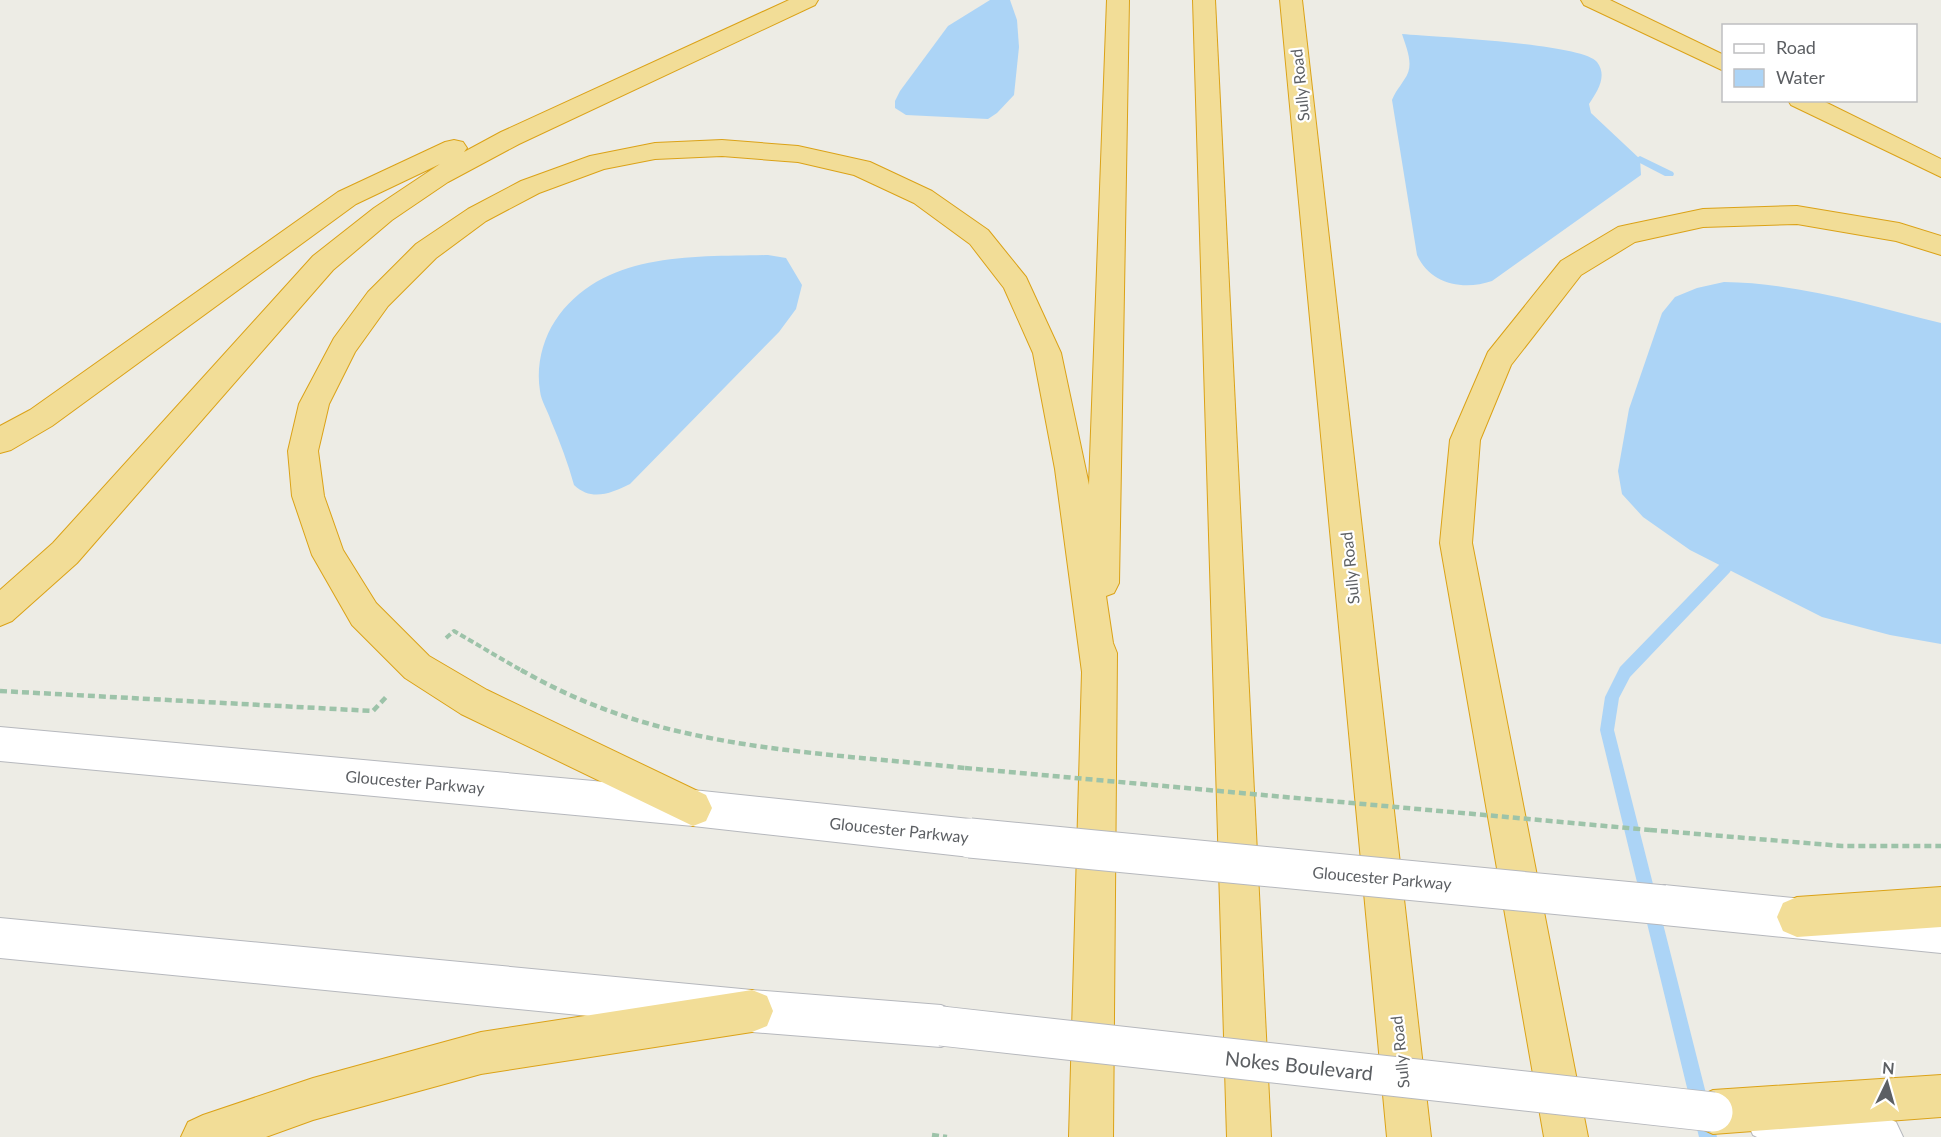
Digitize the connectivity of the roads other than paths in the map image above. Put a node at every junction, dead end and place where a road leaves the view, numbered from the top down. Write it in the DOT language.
graph roads {
  1 [pos="807,0"];
  2 [pos="1118,0"];
  3 [pos="1204,0"];
  4 [pos="1291,0"];
  5 [pos="1592,0"];
  6 [pos="1722,63"];
  7 [pos="641,76"];
  8 [pos="1804,102"];
  9 [pos="1941,169"];
  10 [pos="1941,246"];
  11 [pos="0,441"];
  12 [pos="0,611"];
  13 [pos="1100,675"];
  14 [pos="0,744"];
  15 [pos="693,808"];
  16 [pos="1941,907"];
  17 [pos="1797,917"];
  18 [pos="1941,933"];
  19 [pos="0,938"];
  20 [pos="752,1011"];
  21 [pos="1941,1096"];
  22 [pos="1713,1112"];
  23 [pos="203,1137"];
  24 [pos="1091,1137"];
  25 [pos="1249,1137"];
  26 [pos="1409,1137"];
  27 [pos="1566,1137"];
  28 [pos="1881,1137"];
  1 -- 7 [label="highway"];
  2 -- 13 [label="highway"];
  3 -- 25 [label="highway"];
  4 -- 26 [label="highway, Sully Road"];
  5 -- 6 [label="highway"];
  7 -- 11 [label="highway"];
  7 -- 12 [label="highway"];
  8 -- 9 [label="highway"];
  10 -- 27 [label="highway"];
  13 -- 15 [label="highway"];
  13 -- 24 [label="highway"];
  14 -- 15 [label="main road, Gloucester Parkway"];
  15 -- 17 [label="main road, Gloucester Parkway, bridge"];
  16 -- 17 [label="highway"];
  17 -- 18 [label="main road"];
  19 -- 20 [label="main road"];
  20 -- 22 [label="main road, Nokes Boulevard, bridge"];
  20 -- 23 [label="highway"];
  21 -- 22 [label="highway"];
  22 -- 28 [label="main road, Nokes Boulevard"];
}
